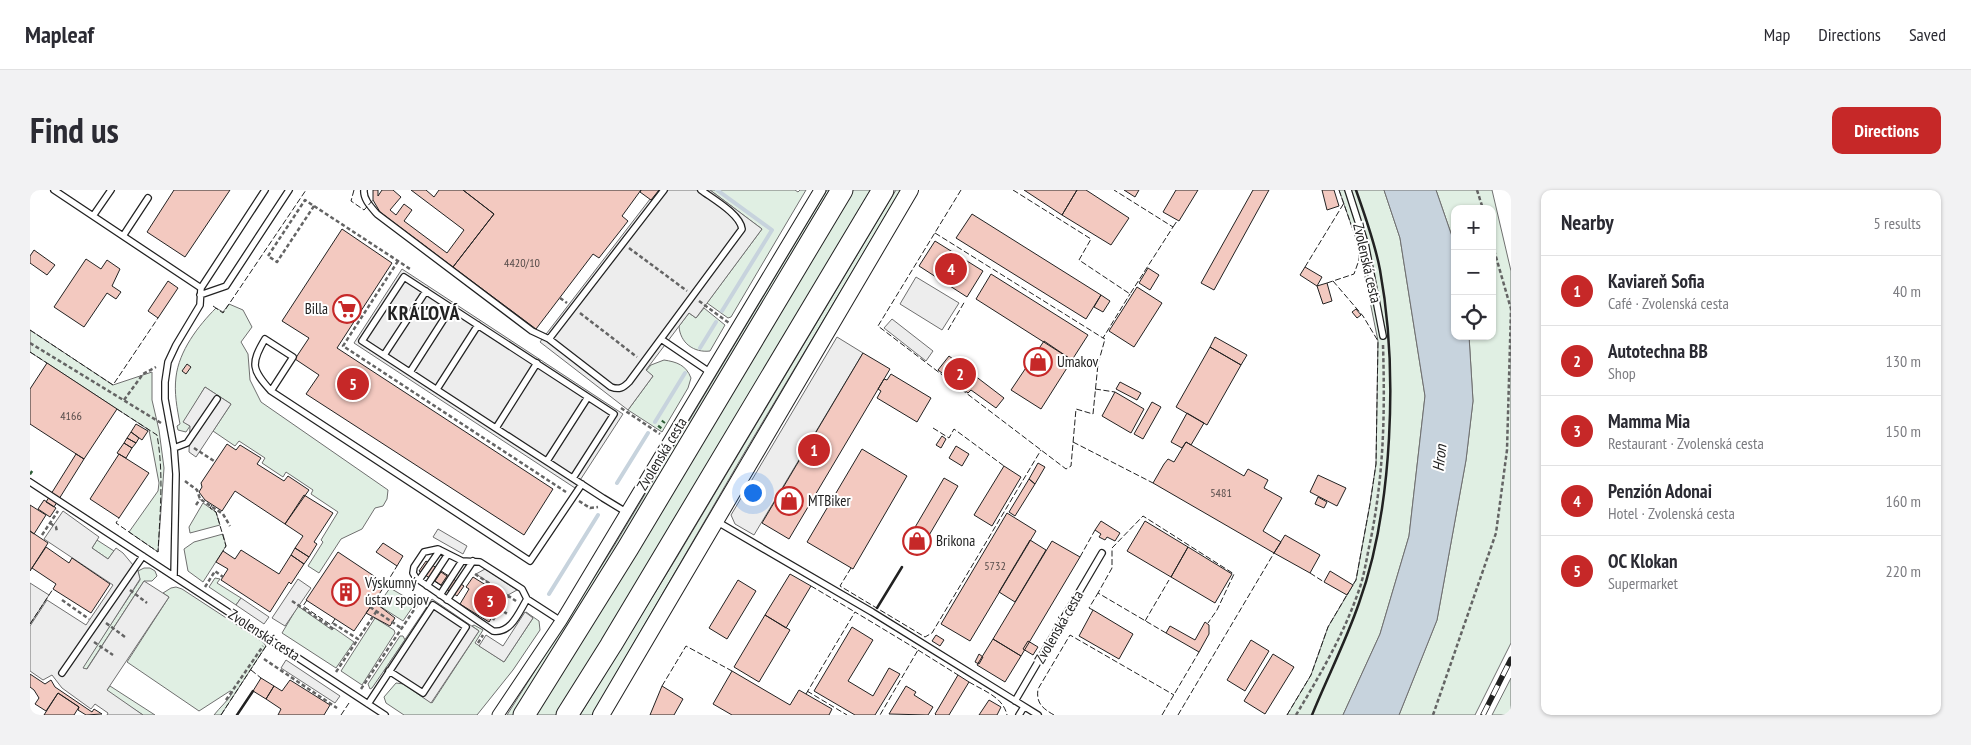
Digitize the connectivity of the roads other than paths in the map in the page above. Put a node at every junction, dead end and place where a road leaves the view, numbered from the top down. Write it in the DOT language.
graph roads {
  1 [pos="54,190"];
  2 [pos="110,190"];
  3 [pos="265,190"];
  4 [pos="290,190"];
  5 [pos="364,190"];
  6 [pos="664,190"];
  7 [pos="701,190"];
  8 [pos="820,190"];
  9 [pos="842,190"];
  10 [pos="883,190"];
  11 [pos="910,190"];
  12 [pos="1348,190"];
  13 [pos="148,198"];
  14 [pos="93,216"];
  15 [pos="122,236"];
  16 [pos="201,288"];
  17 [pos="426,291"];
  18 [pos="200,296"];
  19 [pos="451,308"];
  20 [pos="478,325"];
  21 [pos="1382,336"];
  22 [pos="662,339"];
  23 [pos="548,340"];
  24 [pos="384,355"];
  25 [pos="537,363"];
  26 [pos="410,372"];
  27 [pos="711,373"];
  28 [pos="437,389"];
  29 [pos="271,391"];
  30 [pos="588,397"];
  31 [pos="217,399"];
  32 [pos="496,428"];
  33 [pos="174,448"];
  34 [pos="547,461"];
  35 [pos="572,478"];
  36 [pos="30,482"];
  37 [pos="582,484"];
  38 [pos="626,512"];
  39 [pos="714,520"];
  40 [pos="440,550"];
  41 [pos="1102,553"];
  42 [pos="448,554"];
  43 [pos="143,556"];
  44 [pos="462,561"];
  45 [pos="473,561"];
  46 [pos="174,576"];
  47 [pos="419,580"];
  48 [pos="427,586"];
  49 [pos="440,595"];
  50 [pos="527,599"];
  51 [pos="447,600"];
  52 [pos="472,618"];
  53 [pos="561,621"];
  54 [pos="466,627"];
  55 [pos="389,671"];
  56 [pos="62,673"];
  57 [pos="1015,701"];
  58 [pos="368,704"];
  59 [pos="1024,707"];
  60 [pos="385,715"];
  61 [pos="498,715"];
  62 [pos="524,715"];
  63 [pos="567,715"];
  64 [pos="601,715"];
  65 [pos="1019,715"];
  66 [pos="1038,715"];
  1 -- 14 [label="lane"];
  2 -- 14 [label="lane"];
  3 -- 16 [label="lane"];
  4 -- 18 [label="lane"];
  5 -- 23 [label="lane"];
  6 -- 23 [label="lane"];
  7 -- 22 [label="lane"];
  8 -- 27 [label="street, Zvolenská cesta"];
  9 -- 62 [label="highway"];
  10 -- 63 [label="highway"];
  11 -- 39 [label="main road"];
  12 -- 21 [label="lane, Zvolenská cesta"];
  13 -- 15 [label="lane"];
  14 -- 15 [label="lane"];
  15 -- 16 [label="lane"];
  16 -- 18 [label="lane"];
  17 -- 19 [label="lane"];
  17 -- 24 [label="lane"];
  17 -- 24 [label="lane"];
  18 -- 33 [label="lane"];
  19 -- 20 [label="lane"];
  19 -- 26 [label="lane"];
  20 -- 25 [label="lane"];
  20 -- 28 [label="lane"];
  22 -- 23 [label="lane"];
  22 -- 27 [label="lane"];
  24 -- 26 [label="lane"];
  25 -- 30 [label="lane"];
  25 -- 32 [label="lane"];
  26 -- 28 [label="lane"];
  27 -- 38 [label="street, Zvolenská cesta"];
  28 -- 32 [label="lane"];
  29 -- 29 [label="lane"];
  29 -- 37 [label="lane"];
  30 -- 34 [label="lane"];
  30 -- 35 [label="lane"];
  31 -- 33 [label="lane"];
  32 -- 34 [label="lane"];
  33 -- 46 [label="lane"];
  34 -- 35 [label="lane"];
  35 -- 37 [label="lane"];
  36 -- 43 [label="lane, Zvolenská cesta"];
  37 -- 38 [label="lane"];
  38 -- 53 [label="street, Zvolenská cesta"];
  39 -- 57 [label="lane"];
  39 -- 64 [label="main road"];
  40 -- 42 [label="lane"];
  40 -- 47 [label="lane"];
  40 -- 47 [label="lane"];
  41 -- 57 [label="lane, Zvolenská cesta"];
  42 -- 44 [label="lane"];
  42 -- 48 [label="lane"];
  43 -- 46 [label="lane, Zvolenská cesta"];
  43 -- 56 [label="lane"];
  44 -- 45 [label="lane"];
  44 -- 49 [label="lane"];
  45 -- 50 [label="lane"];
  45 -- 51 [label="lane"];
  46 -- 58 [label="lane, Zvolenská cesta"];
  47 -- 48 [label="lane"];
  48 -- 49 [label="lane"];
  49 -- 51 [label="lane"];
  50 -- 52 [label="lane"];
  50 -- 53 [label="lane"];
  51 -- 52 [label="lane"];
  52 -- 54 [label="lane"];
  53 -- 61 [label="street, Zvolenská cesta"];
  54 -- 55 [label="lane"];
  54 -- 55 [label="lane"];
  55 -- 58 [label="lane"];
  57 -- 59 [label="lane"];
  58 -- 60 [label="lane, Zvolenská cesta"];
  59 -- 65 [label="lane"];
  59 -- 66 [label="lane"];
}
